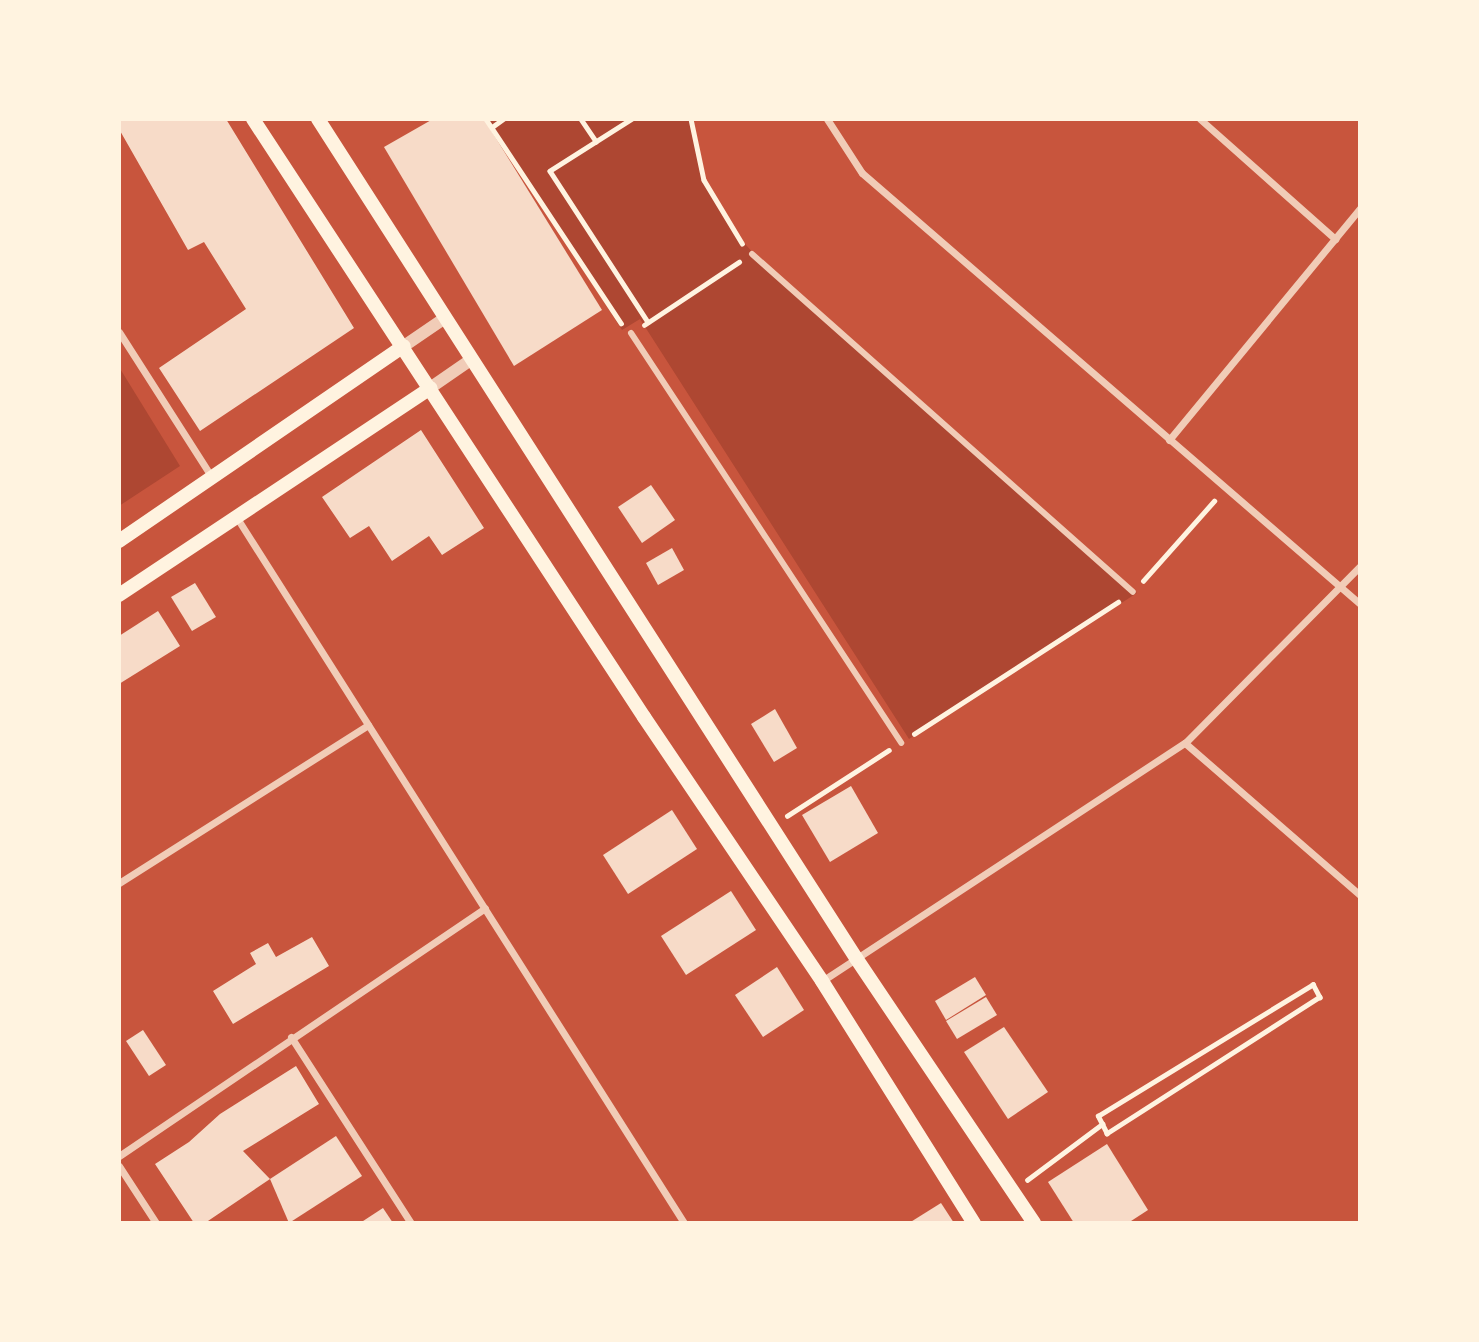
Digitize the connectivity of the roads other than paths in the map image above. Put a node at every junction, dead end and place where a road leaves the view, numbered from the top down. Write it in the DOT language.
graph roads {
  1 [pos="253,119"];
  2 [pos="318,119"];
  3 [pos="827,119"];
  4 [pos="1200,119"];
  5 [pos="1360,208"];
  6 [pos="1335,239"];
  7 [pos="752,254"];
  8 [pos="445,318"];
  9 [pos="119,331"];
  10 [pos="631,333"];
  11 [pos="404,346"];
  12 [pos="472,359"];
  13 [pos="430,388"];
  14 [pos="1169,440"];
  15 [pos="211,476"];
  16 [pos="237,518"];
  17 [pos="119,541"];
  18 [pos="1360,566"];
  19 [pos="1341,588"];
  20 [pos="1133,592"];
  21 [pos="119,595"];
  22 [pos="1360,604"];
  23 [pos="368,725"];
  24 [pos="901,743"];
  25 [pos="1185,743"];
  26 [pos="119,883"];
  27 [pos="1360,895"];
  28 [pos="485,908"];
  29 [pos="856,958"];
  30 [pos="822,981"];
  31 [pos="291,1037"];
  32 [pos="119,1156"];
  33 [pos="119,1166"];
  34 [pos="156,1223"];
  35 [pos="411,1223"];
  36 [pos="684,1223"];
  37 [pos="974,1223"];
  38 [pos="1034,1223"];
  1 -- 11 [label="main road"];
  2 -- 8 [label="main road"];
  3 -- 14 [label="street"];
  4 -- 6 [label="street"];
  5 -- 6 [label="street"];
  6 -- 14 [label="street"];
  7 -- 20 [label="street"];
  8 -- 11 [label="street"];
  8 -- 12 [label="main road"];
  9 -- 15 [label="street"];
  10 -- 24 [label="street"];
  11 -- 13 [label="main road"];
  11 -- 15 [label="main road"];
  12 -- 13 [label="street"];
  12 -- 29 [label="main road"];
  13 -- 16 [label="main road"];
  13 -- 30 [label="main road"];
  14 -- 19 [label="street"];
  15 -- 17 [label="main road"];
  16 -- 21 [label="main road"];
  16 -- 23 [label="street"];
  18 -- 19 [label="street"];
  19 -- 22 [label="street"];
  19 -- 25 [label="street"];
  23 -- 26 [label="street"];
  23 -- 28 [label="street"];
  25 -- 27 [label="street"];
  25 -- 29 [label="street"];
  28 -- 31 [label="street"];
  28 -- 36 [label="street"];
  29 -- 30 [label="street"];
  29 -- 38 [label="main road"];
  30 -- 37 [label="main road"];
  31 -- 32 [label="street"];
  31 -- 35 [label="street"];
  33 -- 34 [label="street"];
}
